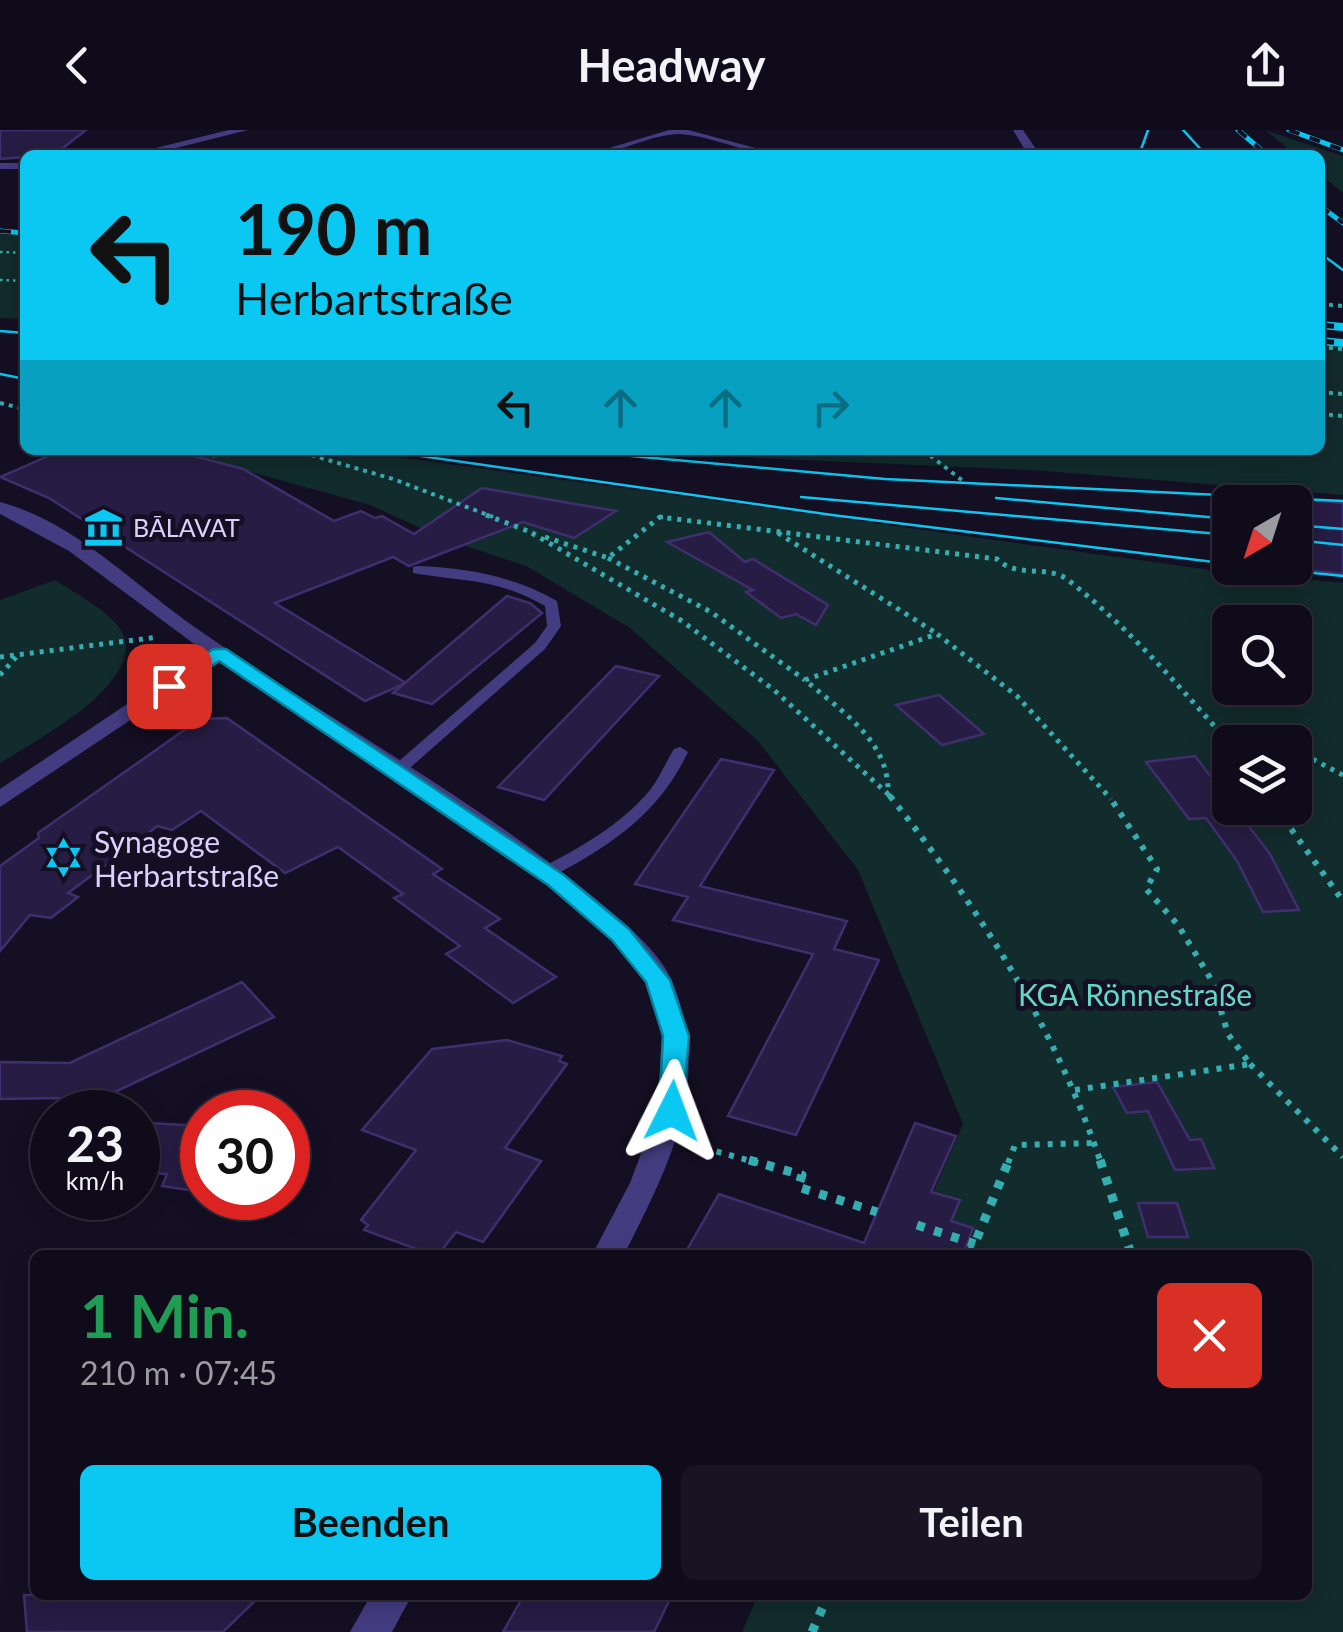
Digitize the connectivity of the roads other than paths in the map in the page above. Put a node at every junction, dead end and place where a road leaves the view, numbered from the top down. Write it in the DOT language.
graph roads {
  1 [pos="243,130"];
  2 [pos="680,130"];
  3 [pos="155,150"];
  4 [pos="610,150"];
  5 [pos="757,150"];
  6 [pos="0,507"];
  7 [pos="418,570"];
  8 [pos="220,652"];
  9 [pos="680,752"];
  10 [pos="397,771"];
  11 [pos="0,800"];
  12 [pos="547,872"];
  13 [pos="611,1250"];
  14 [pos="390,1600"];
  15 [pos="370,1632"];
  1 -- 3 [label="street"];
  2 -- 4 [label="street"];
  2 -- 5 [label="street"];
  6 -- 8 [label="street"];
  7 -- 10 [label="lane"];
  8 -- 10 [label="street"];
  8 -- 11 [label="street"];
  9 -- 12 [label="lane"];
  10 -- 12 [label="street"];
  12 -- 13 [label="street"];
  14 -- 15 [label="street"];
}
